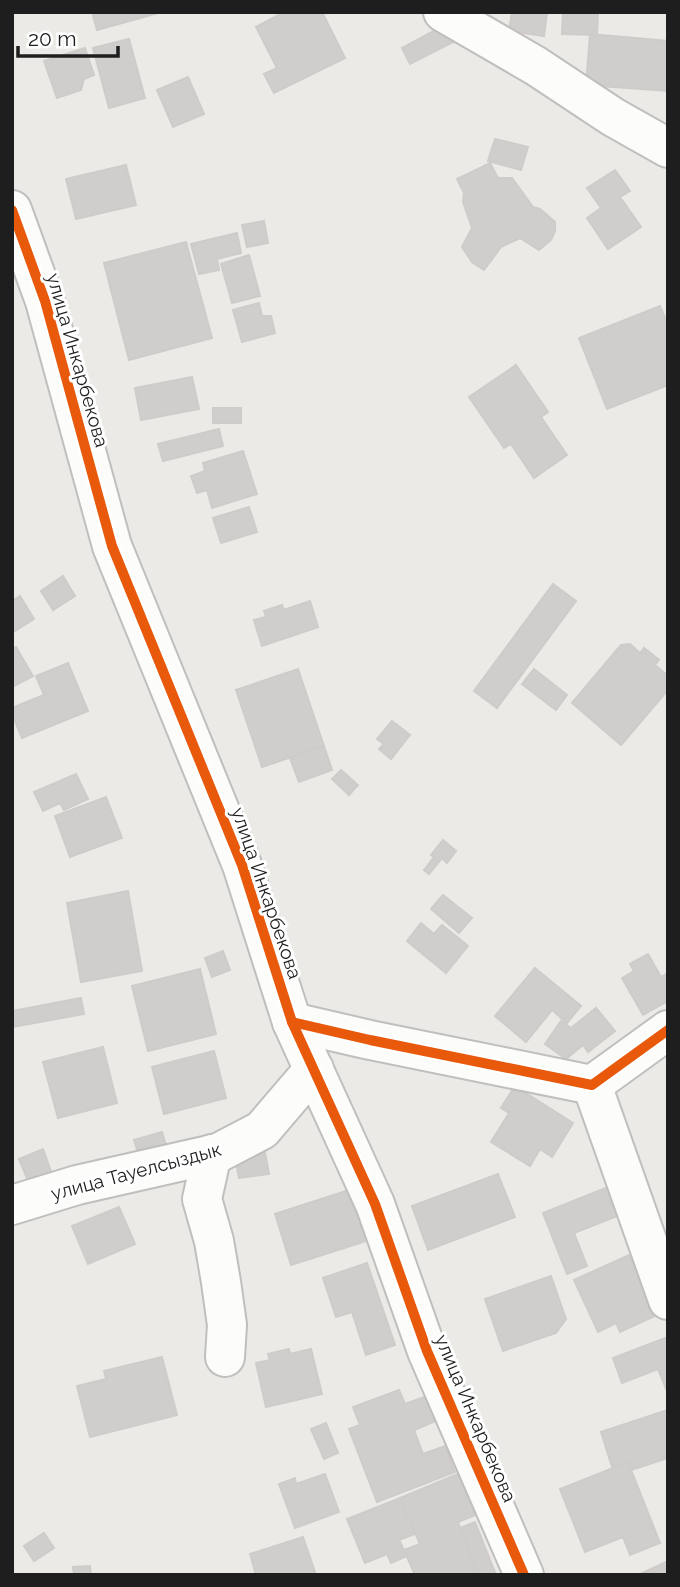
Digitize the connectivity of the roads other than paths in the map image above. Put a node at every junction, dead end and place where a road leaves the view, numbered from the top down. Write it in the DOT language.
graph roads {
  1 [pos="443,12"];
  2 [pos="668,148"];
  3 [pos="12,210"];
  4 [pos="292,1022"];
  5 [pos="668,1030"];
  6 [pos="314,1069"];
  7 [pos="592,1085"];
  8 [pos="212,1154"];
  9 [pos="12,1205"];
  10 [pos="668,1300"];
  11 [pos="225,1357"];
  12 [pos="524,1575"];
  1 -- 2 [label="street"];
  3 -- 4 [label="street, улица Инкарбекова"];
  4 -- 6 [label="street, улица Инкарбекова"];
  4 -- 7 [label="street"];
  5 -- 7 [label="street"];
  6 -- 8 [label="street, улица Тауелсыздык"];
  6 -- 12 [label="street, улица Инкарбекова"];
  7 -- 10 [label="street"];
  8 -- 9 [label="street, улица Тауелсыздык"];
  8 -- 11 [label="street"];
}
